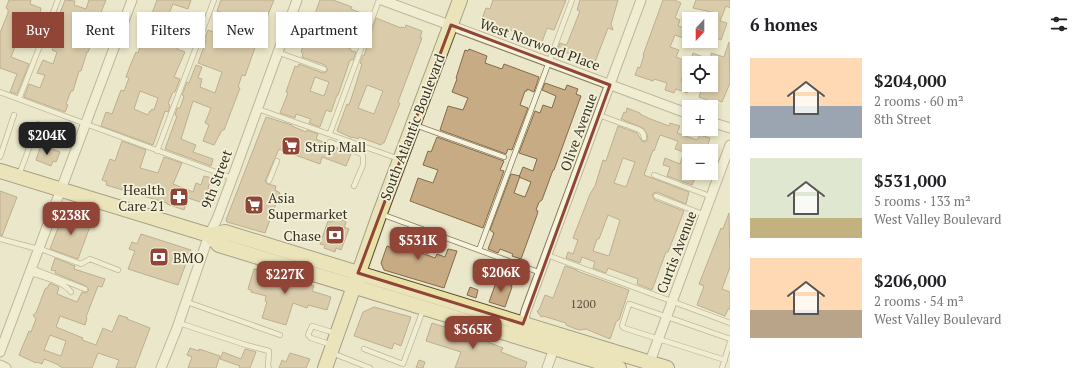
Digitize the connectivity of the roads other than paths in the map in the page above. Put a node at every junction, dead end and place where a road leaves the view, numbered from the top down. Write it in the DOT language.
graph roads {
  1 [pos="58,0"];
  2 [pos="132,0"];
  3 [pos="214,0"];
  4 [pos="297,0"];
  5 [pos="378,0"];
  6 [pos="382,0"];
  7 [pos="460,0"];
  8 [pos="572,0"];
  9 [pos="641,0"];
  10 [pos="451,25"];
  11 [pos="277,52"];
  12 [pos="549,62"];
  13 [pos="324,69"];
  14 [pos="610,85"];
  15 [pos="0,92"];
  16 [pos="19,99"];
  17 [pos="258,109"];
  18 [pos="682,111"];
  19 [pos="14,115"];
  20 [pos="599,115"];
  21 [pos="38,124"];
  22 [pos="85,124"];
  23 [pos="414,124"];
  24 [pos="718,124"];
  25 [pos="730,128"];
  26 [pos="330,133"];
  27 [pos="644,138"];
  28 [pos="330,142"];
  29 [pos="340,146"];
  30 [pos="730,146"];
  31 [pos="348,149"];
  32 [pos="157,151"];
  33 [pos="0,157"];
  34 [pos="504,157"];
  35 [pos="401,159"];
  36 [pos="277,161"];
  37 [pos="0,171"];
  38 [pos="654,175"];
  39 [pos="18,176"];
  40 [pos="232,178"];
  41 [pos="269,181"];
  42 [pos="354,186"];
  43 [pos="60,189"];
  44 [pos="656,196"];
  45 [pos="712,197"];
  46 [pos="380,213"];
  47 [pos="705,215"];
  48 [pos="433,233"];
  49 [pos="209,235"];
  50 [pos="0,239"];
  51 [pos="38,248"];
  52 [pos="479,250"];
  53 [pos="427,251"];
  54 [pos="547,255"];
  55 [pos="118,270"];
  56 [pos="30,271"];
  57 [pos="358,273"];
  58 [pos="541,273"];
  59 [pos="353,288"];
  60 [pos="85,289"];
  61 [pos="71,292"];
  62 [pos="187,302"];
  63 [pos="672,302"];
  64 [pos="424,309"];
  65 [pos="667,317"];
  66 [pos="179,323"];
  67 [pos="730,323"];
  68 [pos="523,324"];
  69 [pos="280,335"];
  70 [pos="558,335"];
  71 [pos="519,338"];
  72 [pos="659,339"];
  73 [pos="730,340"];
  74 [pos="334,344"];
  75 [pos="554,348"];
  76 [pos="364,349"];
  77 [pos="0,352"];
  78 [pos="725,360"];
  79 [pos="0,365"];
  80 [pos="649,365"];
  81 [pos="613,367"];
  82 [pos="6,368"];
  83 [pos="161,368"];
  84 [pos="269,368"];
  85 [pos="326,368"];
  86 [pos="370,368"];
  87 [pos="547,368"];
  88 [pos="667,368"];
  89 [pos="722,368"];
  1 -- 16 [label="lane"];
  2 -- 22 [label="street"];
  3 -- 32 [label="lane"];
  4 -- 11 [label="street, 9th Street"];
  5 -- 26 [label="lane"];
  6 -- 10 [label="street, West Norwood Place"];
  7 -- 10 [label="main road, South Atlantic Boulevard"];
  8 -- 12 [label="lane"];
  9 -- 14 [label="street, Olive Avenue"];
  10 -- 12 [label="street, West Norwood Place"];
  10 -- 23 [label="main road, South Atlantic Boulevard"];
  11 -- 13 [label="lane"];
  11 -- 17 [label="street, 9th Street"];
  12 -- 14 [label="street, West Norwood Place"];
  12 -- 52 [label="lane"];
  14 -- 18 [label="street, West Norwood Place"];
  14 -- 20 [label="street, Olive Avenue"];
  15 -- 16 [label="lane"];
  16 -- 22 [label="lane"];
  17 -- 26 [label="lane"];
  17 -- 40 [label="street, 9th Street"];
  19 -- 33 [label="lane"];
  20 -- 27 [label="lane"];
  20 -- 54 [label="street, Olive Avenue"];
  21 -- 39 [label="lane"];
  22 -- 32 [label="lane"];
  22 -- 43 [label="street"];
  23 -- 34 [label="lane"];
  23 -- 35 [label="main road, South Atlantic Boulevard"];
  24 -- 25 [label="street"];
  26 -- 35 [label="lane"];
  28 -- 29 [label="lane"];
  30 -- 45 [label="street, Curtis Avenue"];
  31 -- 42 [label="lane"];
  32 -- 40 [label="lane"];
  35 -- 46 [label="main road, South Atlantic Boulevard"];
  36 -- 41 [label="lane"];
  37 -- 39 [label="main road"];
  38 -- 45 [label="lane"];
  39 -- 43 [label="main road"];
  40 -- 49 [label="street, 9th Street"];
  43 -- 49 [label="main road"];
  43 -- 51 [label="street"];
  44 -- 47 [label="lane"];
  45 -- 47 [label="street, Curtis Avenue"];
  46 -- 48 [label="lane"];
  46 -- 57 [label="main road, South Atlantic Boulevard"];
  47 -- 63 [label="street, Curtis Avenue"];
  48 -- 52 [label="lane"];
  48 -- 53 [label="lane"];
  49 -- 57 [label="main road"];
  49 -- 59 [label="main road"];
  49 -- 62 [label="street, 9th Street"];
  50 -- 51 [label="lane"];
  51 -- 55 [label="lane"];
  51 -- 56 [label="street"];
  52 -- 58 [label="lane"];
  54 -- 58 [label="street, Olive Avenue"];
  54 -- 63 [label="lane"];
  56 -- 60 [label="lane"];
  56 -- 61 [label="lane"];
  56 -- 77 [label="street"];
  57 -- 59 [label="main road, South Atlantic Boulevard"];
  57 -- 68 [label="main road"];
  58 -- 68 [label="street, Olive Avenue"];
  59 -- 64 [label="main road"];
  59 -- 74 [label="main road, South Atlantic Boulevard"];
  62 -- 66 [label="street, 9th Street"];
  62 -- 69 [label="lane"];
  63 -- 65 [label="street, Curtis Avenue"];
  63 -- 67 [label="lane"];
  64 -- 71 [label="main road"];
  64 -- 76 [label="lane"];
  65 -- 72 [label="street, Curtis Avenue"];
  65 -- 72 [label="lane"];
  65 -- 73 [label="lane"];
  66 -- 83 [label="street, 9th Street"];
  66 -- 84 [label="lane"];
  68 -- 70 [label="main road"];
  68 -- 71 [label="street, Olive Avenue"];
  70 -- 75 [label="street"];
  70 -- 80 [label="main road"];
  71 -- 75 [label="main road"];
  72 -- 78 [label="lane"];
  72 -- 80 [label="street, Curtis Avenue"];
  73 -- 78 [label="lane"];
  74 -- 74 [label="lane"];
  74 -- 85 [label="main road, South Atlantic Boulevard"];
  74 -- 86 [label="lane"];
  75 -- 81 [label="main road"];
  75 -- 87 [label="street"];
  78 -- 89 [label="lane"];
  79 -- 82 [label="street"];
  80 -- 88 [label="main road"];
}
